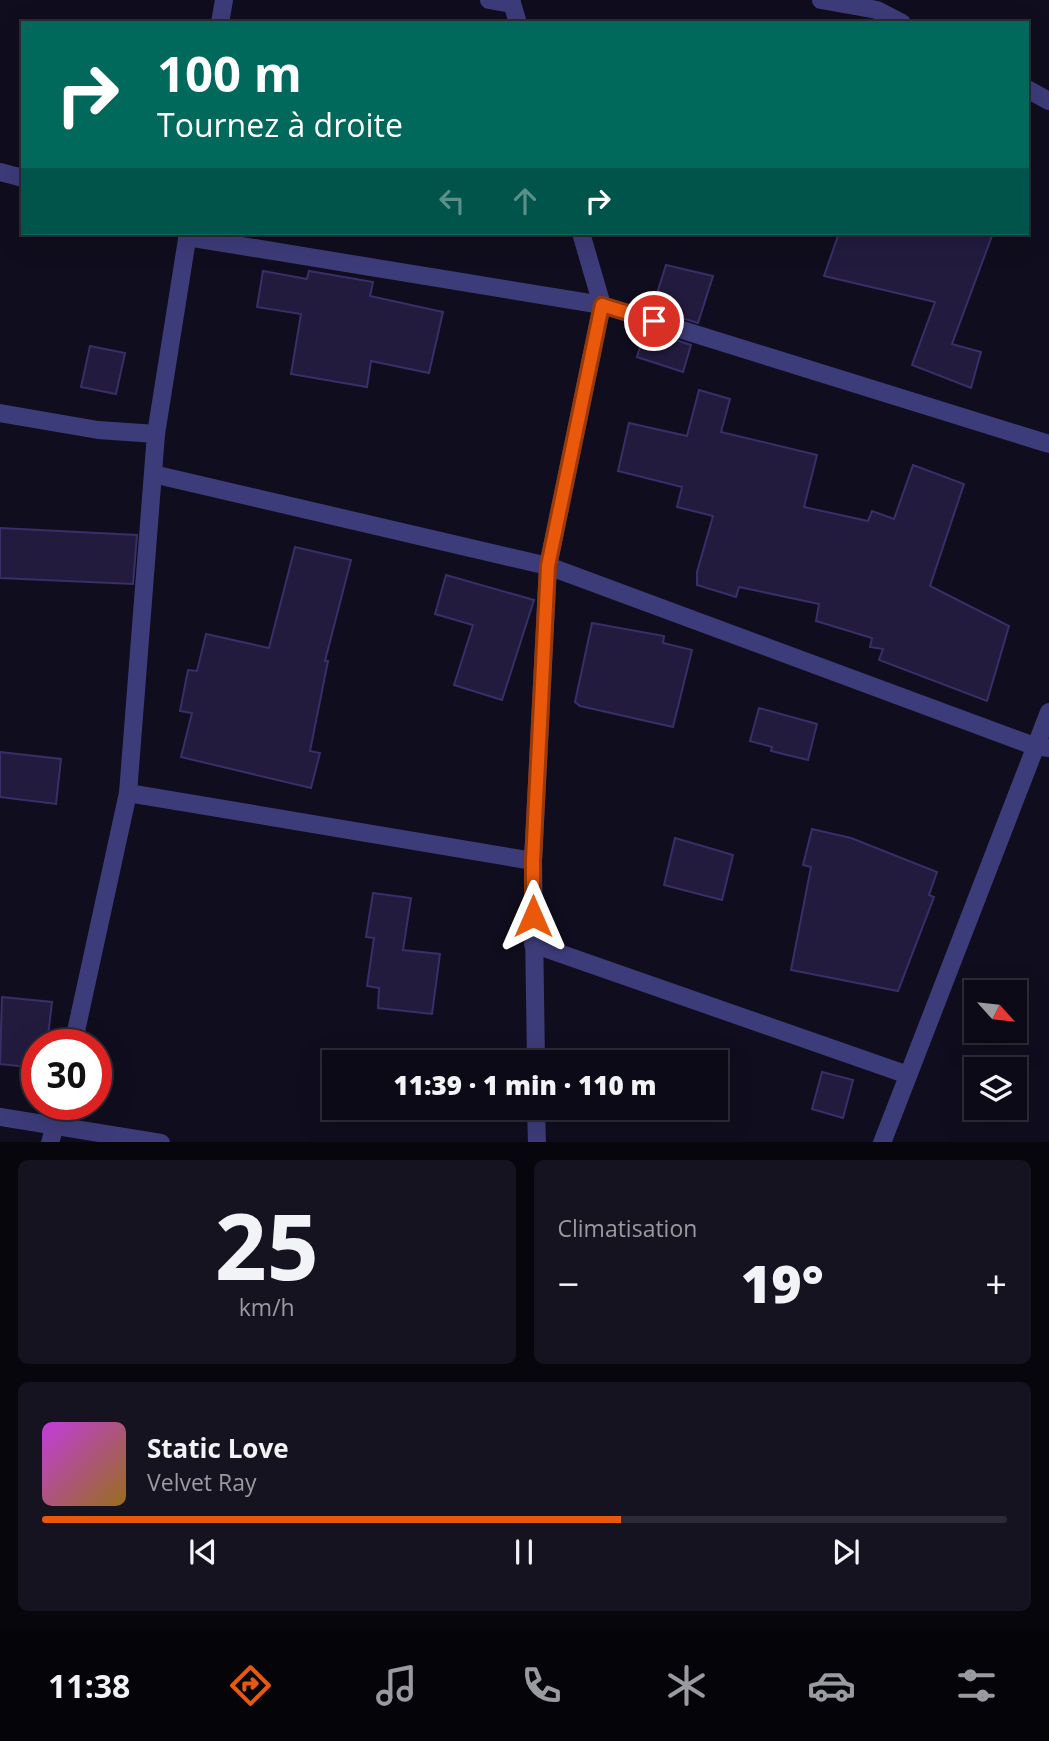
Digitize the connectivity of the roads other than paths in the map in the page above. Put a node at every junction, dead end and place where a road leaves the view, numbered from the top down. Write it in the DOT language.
graph roads {
  1 [pos="224,0"];
  2 [pos="489,0"];
  3 [pos="821,0"];
  4 [pos="512,2"];
  5 [pos="880,5"];
  6 [pos="220,21"];
  7 [pos="517,21"];
  8 [pos="900,21"];
  9 [pos="1029,90"];
  10 [pos="1049,101"];
  11 [pos="0,172"];
  12 [pos="21,177"];
  13 [pos="187,235"];
  14 [pos="581,235"];
  15 [pos="602,305"];
  16 [pos="0,413"];
  17 [pos="156,434"];
  18 [pos="1049,444"];
  19 [pos="153,474"];
  20 [pos="548,566"];
  21 [pos="1049,712"];
  22 [pos="1041,747"];
  23 [pos="128,793"];
  24 [pos="533,861"];
  25 [pos="533,944"];
  26 [pos="77,1029"];
  27 [pos="536,1050"];
  28 [pos="908,1075"];
  29 [pos="0,1118"];
  30 [pos="536,1120"];
  31 [pos="53,1135"];
  32 [pos="148,1142"];
  33 [pos="537,1142"];
  34 [pos="882,1142"];
  1 -- 6 [label="street"];
  2 -- 4 [label="street"];
  3 -- 5 [label="street"];
  4 -- 7 [label="street"];
  5 -- 8 [label="street"];
  9 -- 10 [label="street"];
  11 -- 12 [label="street"];
  13 -- 15 [label="street"];
  13 -- 17 [label="street"];
  14 -- 15 [label="street"];
  15 -- 18 [label="street"];
  15 -- 20 [label="street"];
  16 -- 17 [label="street"];
  17 -- 19 [label="street"];
  19 -- 20 [label="street"];
  19 -- 23 [label="street"];
  20 -- 22 [label="street"];
  20 -- 24 [label="street"];
  21 -- 22 [label="street"];
  22 -- 28 [label="street"];
  23 -- 24 [label="street"];
  23 -- 26 [label="street"];
  24 -- 25 [label="street"];
  25 -- 27 [label="street"];
  25 -- 28 [label="street"];
  28 -- 34 [label="street"];
  29 -- 31 [label="street"];
  30 -- 33 [label="street"];
  31 -- 32 [label="street"];
}
